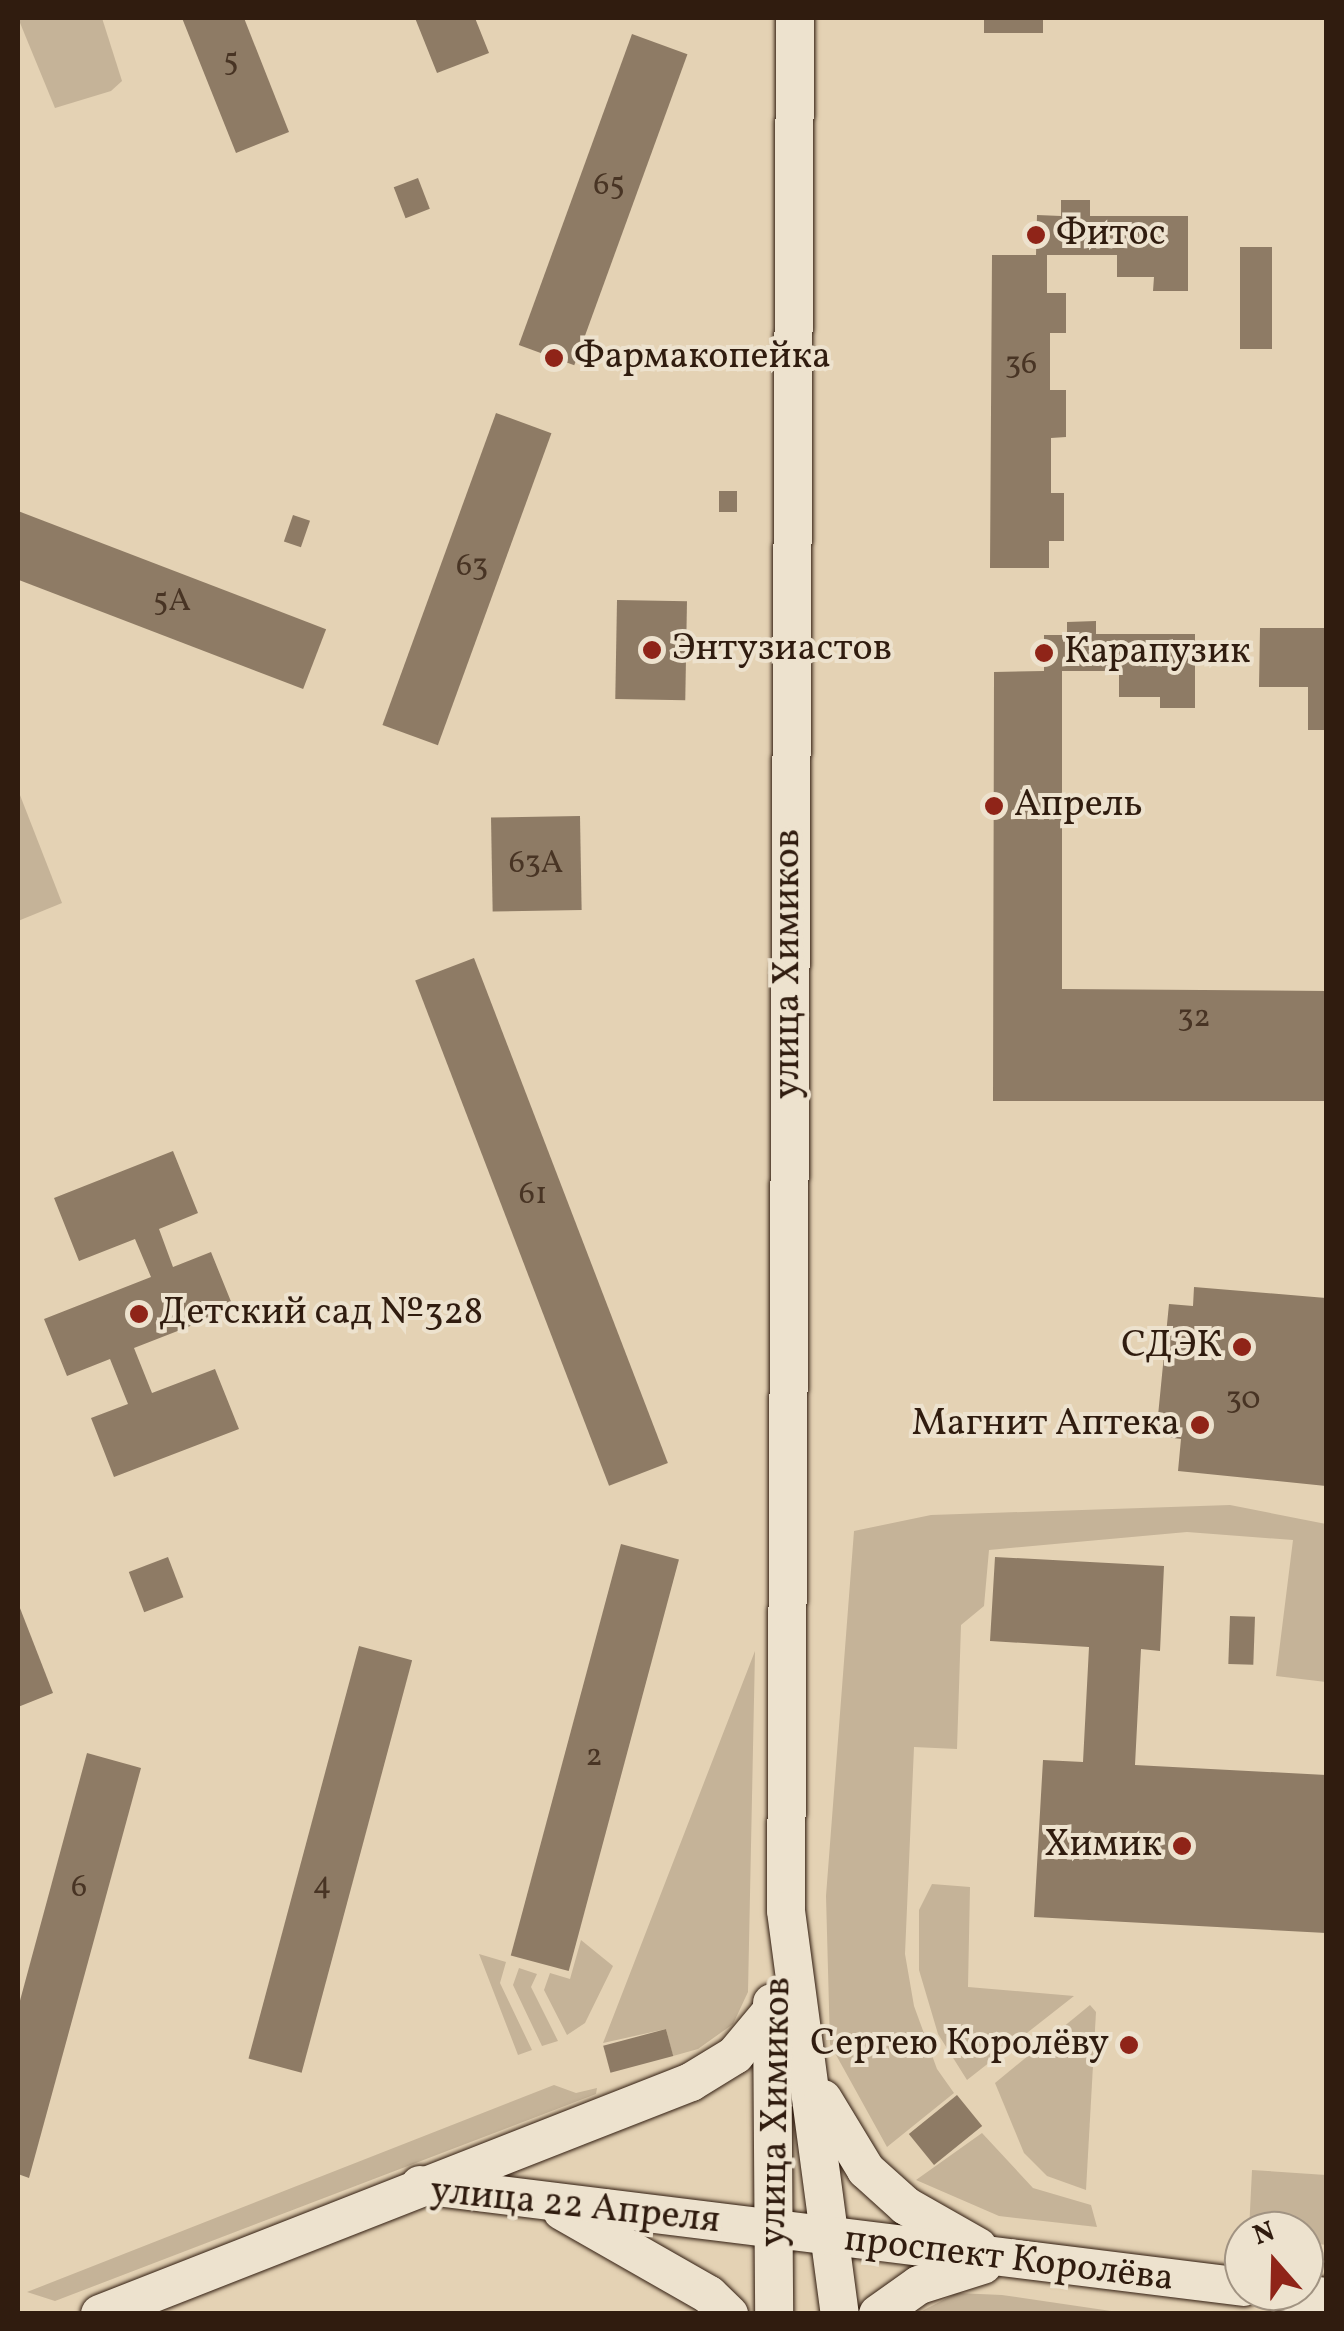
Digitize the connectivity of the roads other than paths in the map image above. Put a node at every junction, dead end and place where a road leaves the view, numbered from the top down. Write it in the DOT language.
graph roads {
  1 [pos="796,18"];
  2 [pos="786,1912"];
  3 [pos="770,2012"];
  4 [pos="808,2064"];
  5 [pos="420,2186"];
  6 [pos="542,2200"];
  7 [pos="775,2229"];
  8 [pos="834,2239"];
  9 [pos="1010,2260"];
  10 [pos="1224,2285"];
  11 [pos="100,2314"];
  12 [pos="729,2314"];
  13 [pos="774,2314"];
  14 [pos="840,2314"];
  15 [pos="878,2314"];
  1 -- 2 [label="main road, улица Химиков"];
  2 -- 3 [label="main road, улица Химиков"];
  2 -- 4 [label="main road, улица Химиков"];
  3 -- 5 [label="main road"];
  3 -- 7 [label="main road, улица Химиков"];
  4 -- 8 [label="main road, улица Химиков"];
  4 -- 9 [label="main road"];
  5 -- 6 [label="main road, улица 22 Апреля"];
  5 -- 11 [label="main road, улица 22 Апреля"];
  6 -- 7 [label="main road, улица 22 Апреля"];
  6 -- 12 [label="main road"];
  7 -- 8 [label="main road, проспект Королёва"];
  7 -- 13 [label="main road, улица Химиков"];
  8 -- 9 [label="main road, проспект Королёва"];
  8 -- 14 [label="main road, улица Химиков"];
  9 -- 10 [label="main road, проспект Королёва"];
  9 -- 15 [label="main road"];
}
